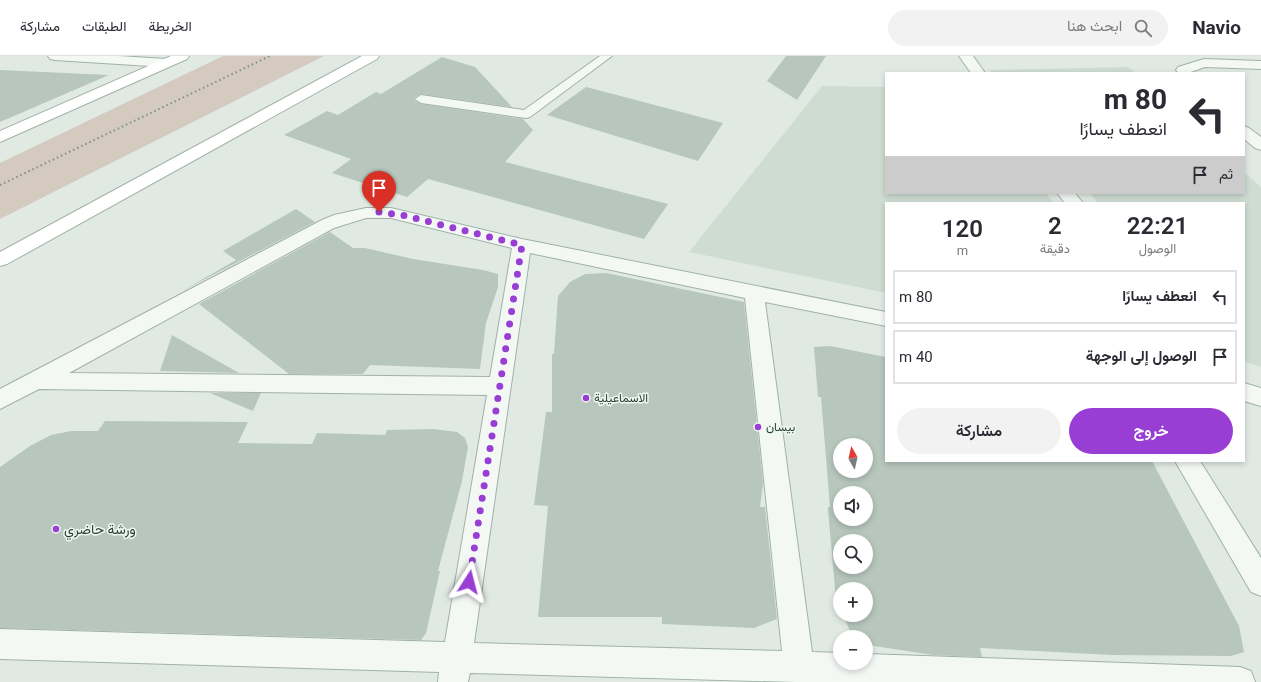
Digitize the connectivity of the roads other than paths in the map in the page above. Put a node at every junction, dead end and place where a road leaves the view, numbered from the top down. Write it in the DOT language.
graph roads {
  1 [pos="55,56"];
  2 [pos="182,56"];
  3 [pos="372,56"];
  4 [pos="607,56"];
  5 [pos="966,56"];
  6 [pos="166,63"];
  7 [pos="1261,65"];
  8 [pos="977,72"];
  9 [pos="1184,72"];
  10 [pos="421,99"];
  11 [pos="1245,132"];
  12 [pos="0,137"];
  13 [pos="1261,145"];
  14 [pos="1067,194"];
  15 [pos="1073,202"];
  16 [pos="522,245"];
  17 [pos="8,256"];
  18 [pos="0,267"];
  19 [pos="754,294"];
  20 [pos="885,319"];
  21 [pos="39,381"];
  22 [pos="500,386"];
  23 [pos="1245,392"];
  24 [pos="1261,397"];
  25 [pos="0,400"];
  26 [pos="1188,462"];
  27 [pos="1261,583"];
  28 [pos="0,644"];
  29 [pos="798,667"];
  30 [pos="455,670"];
  31 [pos="1240,682"];
  1 -- 6 [label="street"];
  2 -- 6 [label="main road"];
  3 -- 17 [label="main road"];
  4 -- 10 [label="lane"];
  5 -- 8 [label="street"];
  6 -- 12 [label="main road"];
  7 -- 9 [label="street"];
  11 -- 13 [label="street"];
  14 -- 15 [label="street"];
  16 -- 19 [label="street"];
  16 -- 21 [label="street"];
  16 -- 22 [label="street"];
  17 -- 18 [label="street"];
  19 -- 20 [label="street"];
  19 -- 29 [label="street"];
  21 -- 22 [label="street"];
  21 -- 25 [label="street"];
  22 -- 30 [label="street"];
  23 -- 24 [label="street"];
  26 -- 27 [label="street"];
  28 -- 30 [label="street"];
  29 -- 30 [label="street"];
  29 -- 31 [label="street"];
}
